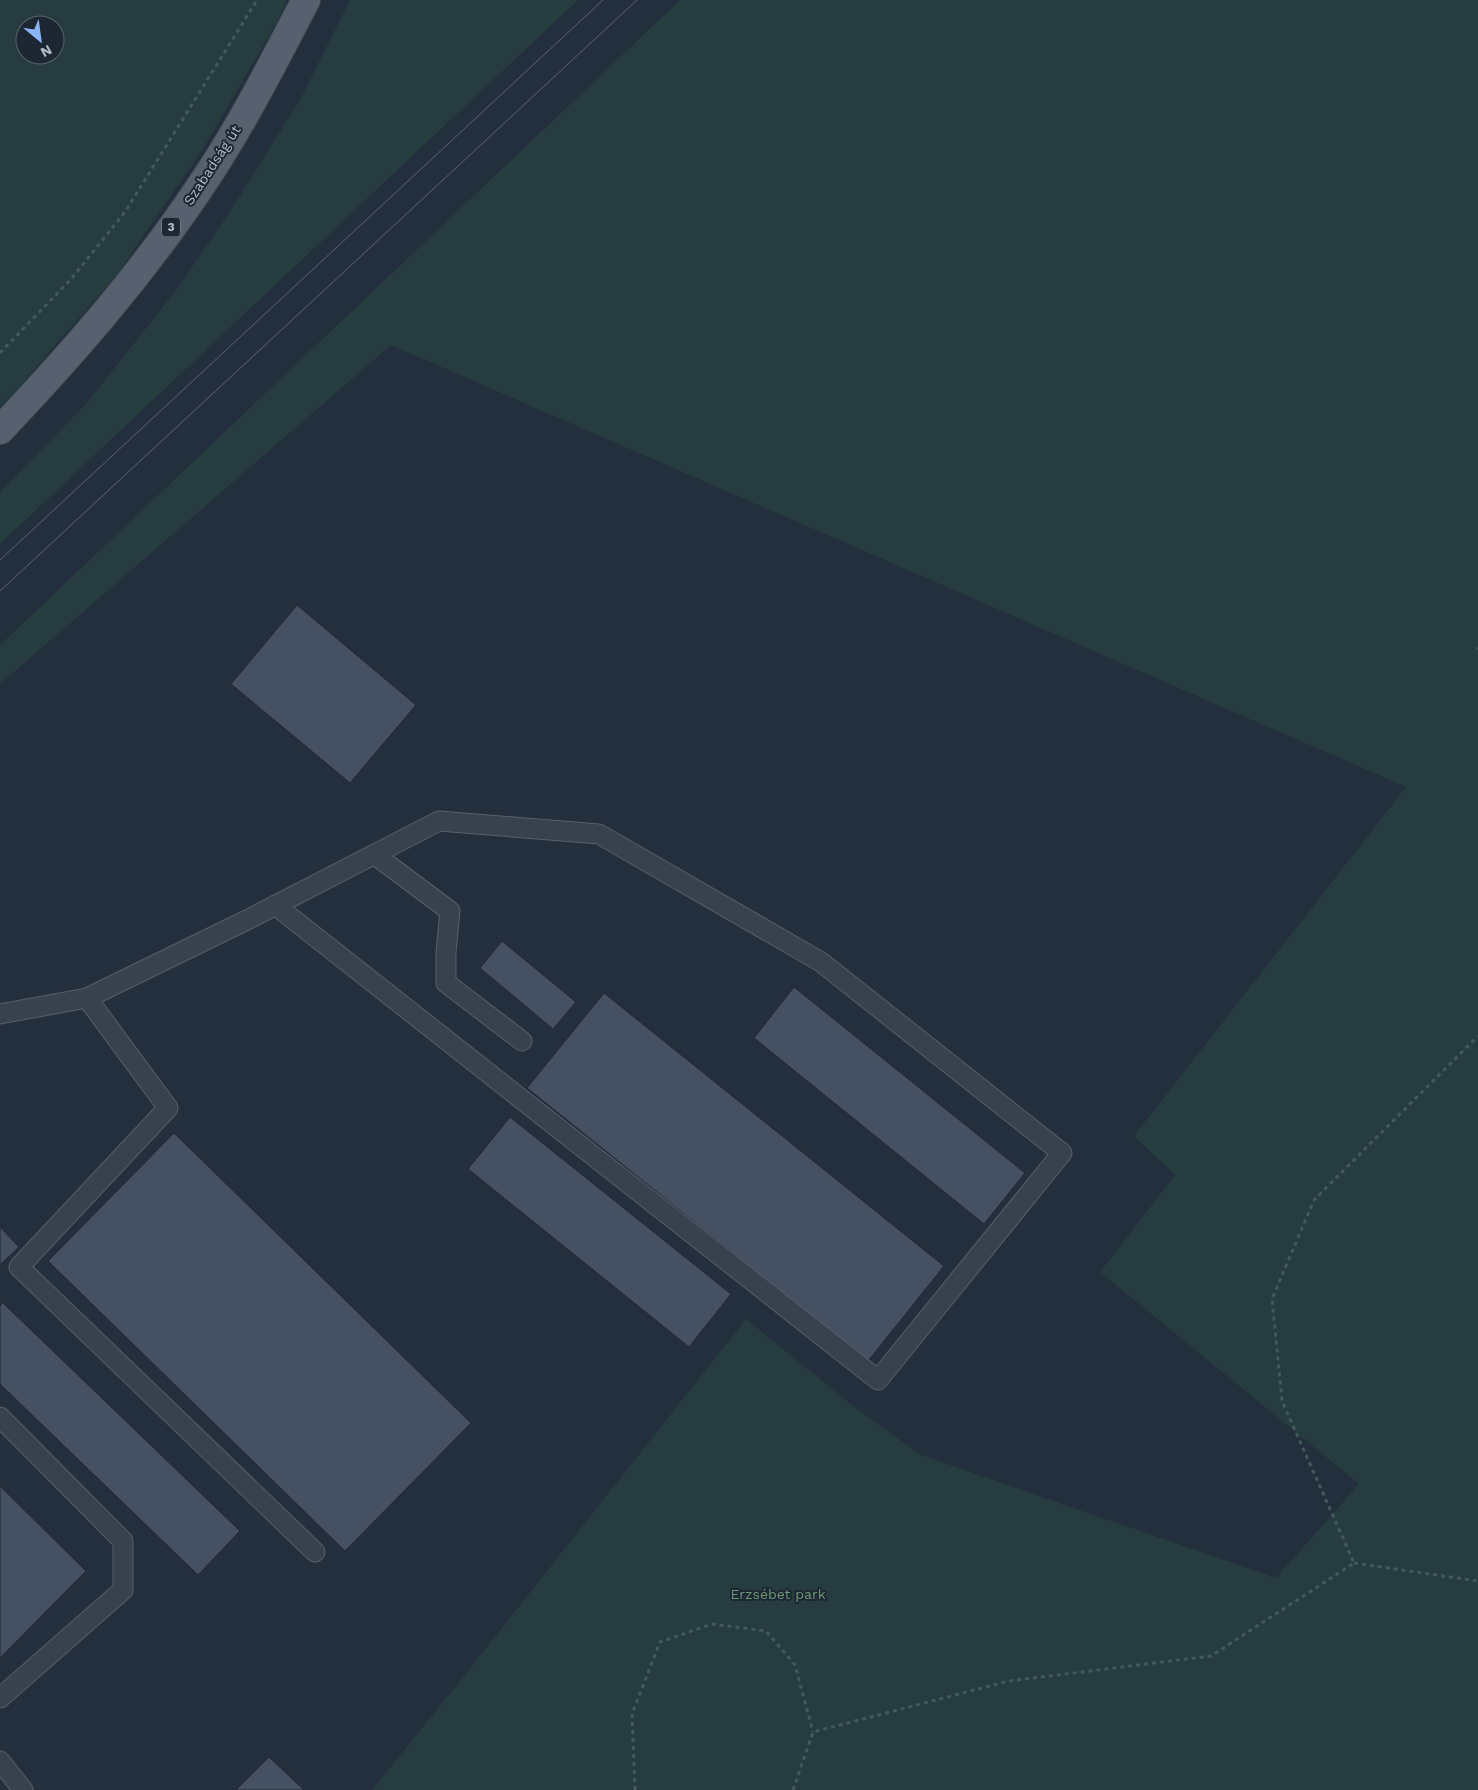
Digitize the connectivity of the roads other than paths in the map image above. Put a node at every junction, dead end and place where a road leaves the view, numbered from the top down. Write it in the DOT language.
graph roads {
  1 [pos="306,0"];
  2 [pos="0,430"];
  3 [pos="374,855"];
  4 [pos="275,905"];
  5 [pos="87,998"];
  6 [pos="0,1014"];
  7 [pos="522,1041"];
  8 [pos="0,1417"];
  9 [pos="315,1552"];
  10 [pos="0,1698"];
  11 [pos="0,1760"];
  12 [pos="23,1790"];
  1 -- 2 [label="main road, Szabadság út / 3"];
  3 -- 4 [label="lane"];
  3 -- 4 [label="lane"];
  3 -- 7 [label="lane"];
  4 -- 5 [label="lane"];
  5 -- 6 [label="lane"];
  5 -- 9 [label="lane"];
  8 -- 10 [label="lane"];
  11 -- 12 [label="lane"];
}
